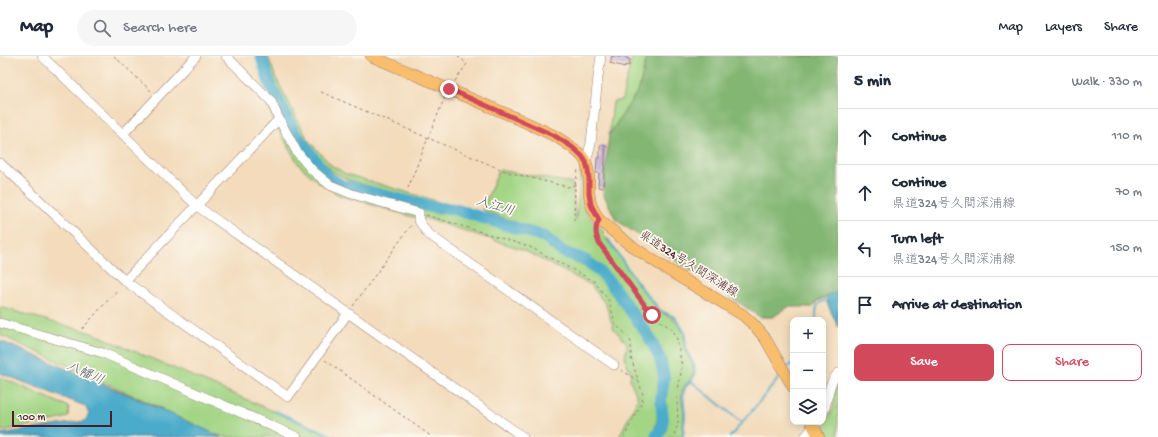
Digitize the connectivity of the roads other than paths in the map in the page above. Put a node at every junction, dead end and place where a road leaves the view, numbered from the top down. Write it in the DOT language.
graph roads {
  1 [pos="42,56"];
  2 [pos="196,56"];
  3 [pos="226,56"];
  4 [pos="371,56"];
  5 [pos="601,56"];
  6 [pos="279,119"];
  7 [pos="123,134"];
  8 [pos="0,163"];
  9 [pos="582,166"];
  10 [pos="198,206"];
  11 [pos="125,281"];
  12 [pos="348,313"];
  13 [pos="0,323"];
  14 [pos="614,365"];
  15 [pos="838,372"];
  16 [pos="790,382"];
  17 [pos="826,407"];
  18 [pos="813,425"];
  19 [pos="815,425"];
  20 [pos="298,437"];
  21 [pos="524,437"];
  22 [pos="805,437"];
  23 [pos="819,437"];
  1 -- 7 [label="street"];
  2 -- 7 [label="street"];
  3 -- 6 [label="street"];
  4 -- 9 [label="main road"];
  5 -- 9 [label="street"];
  6 -- 10 [label="street"];
  6 -- 14 [label="street"];
  7 -- 10 [label="street"];
  8 -- 11 [label="street"];
  9 -- 16 [label="main road, 県道324号久間深浦線"];
  10 -- 11 [label="street"];
  10 -- 12 [label="street"];
  11 -- 12 [label="street"];
  12 -- 21 [label="street"];
  13 -- 20 [label="street"];
  15 -- 17 [label="street"];
  18 -- 22 [label="street"];
  19 -- 23 [label="main road"];
}
